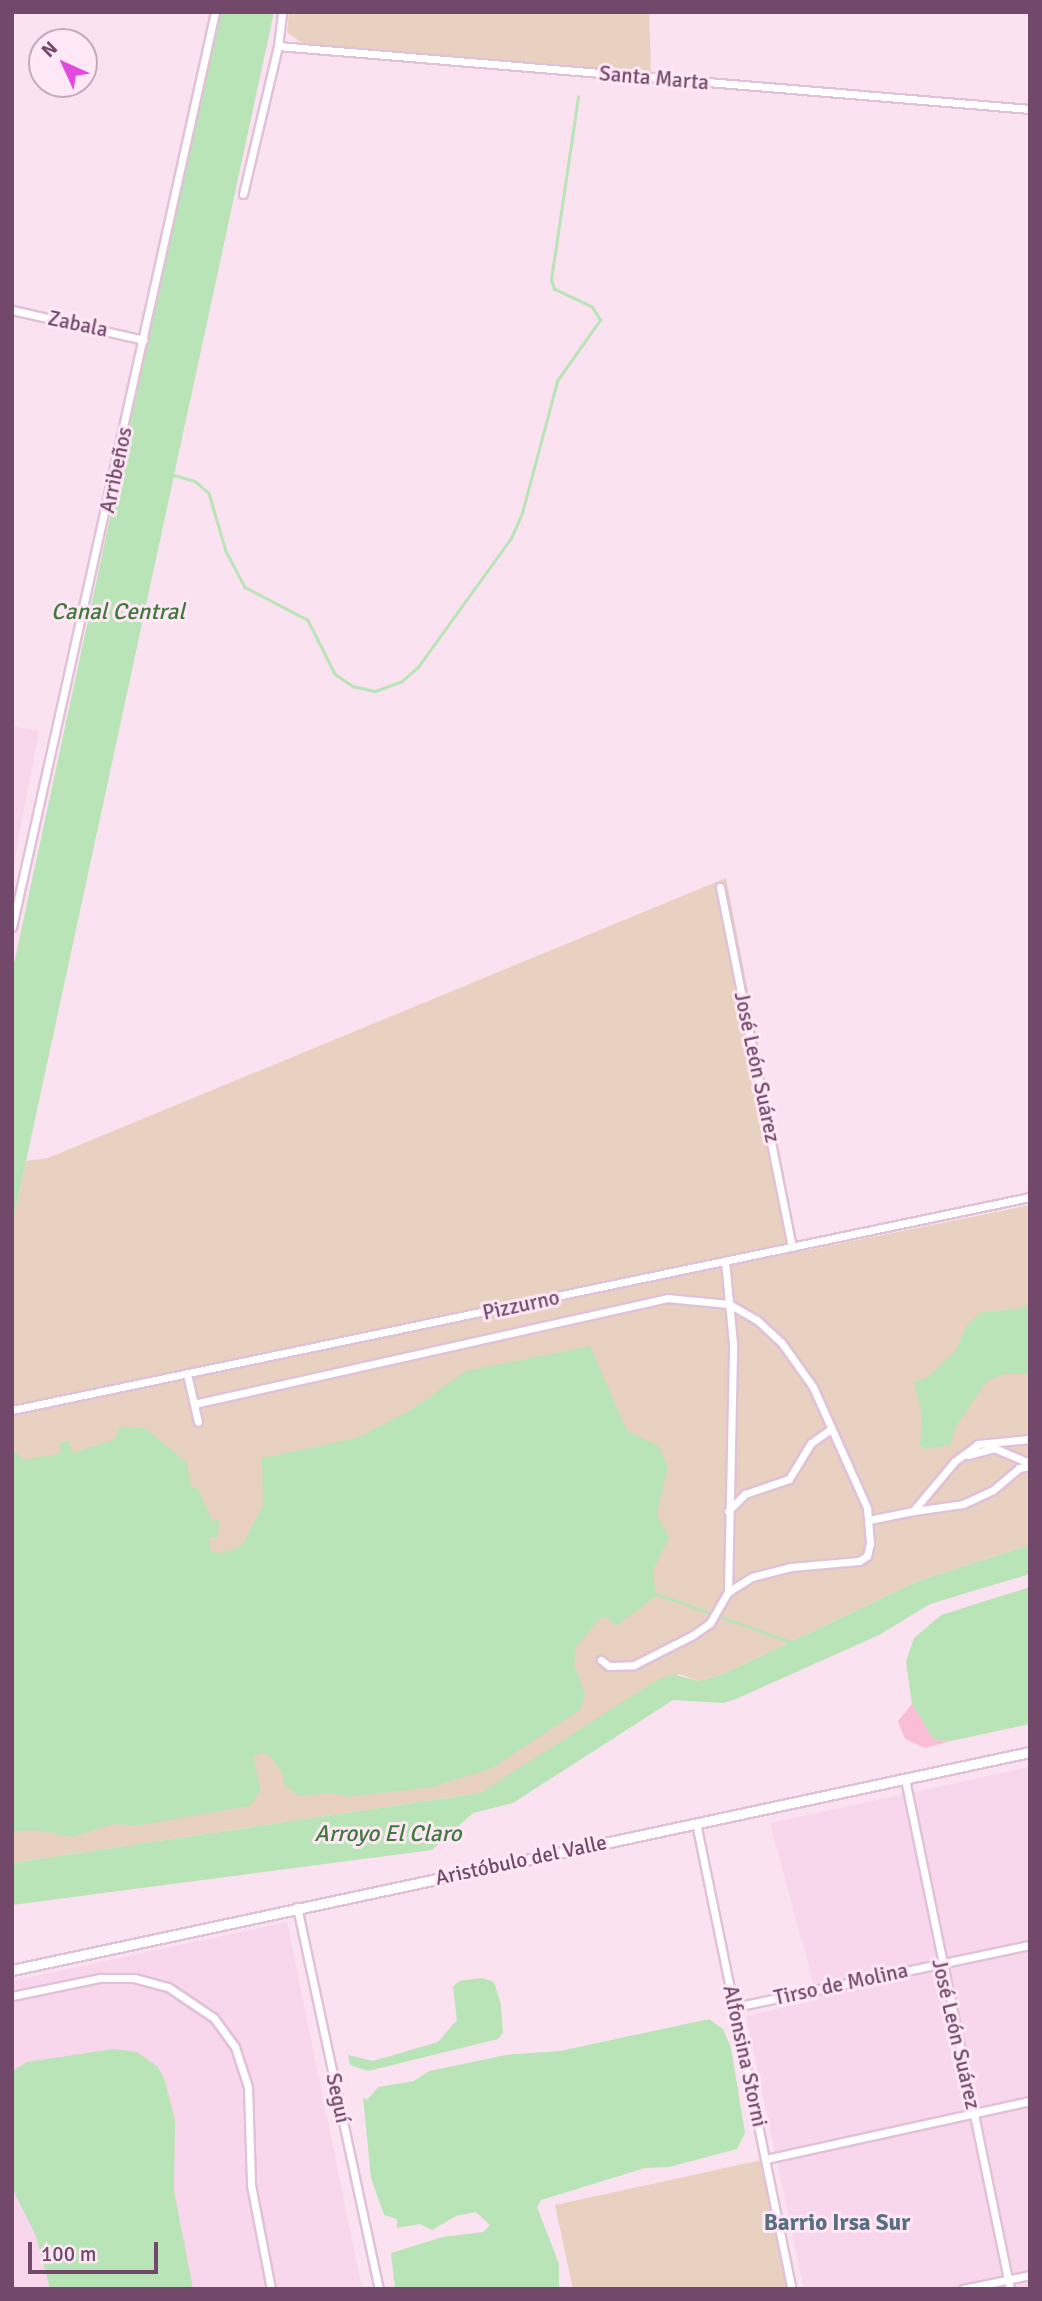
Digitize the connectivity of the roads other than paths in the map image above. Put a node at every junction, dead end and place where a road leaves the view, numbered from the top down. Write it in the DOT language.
graph roads {
  1 [pos="215,12"];
  2 [pos="282,12"];
  3 [pos="278,46"];
  4 [pos="1030,109"];
  5 [pos="243,194"];
  6 [pos="12,310"];
  7 [pos="144,340"];
  8 [pos="720,887"];
  9 [pos="12,927"];
  10 [pos="1030,1197"];
  11 [pos="792,1247"];
  12 [pos="725,1262"];
  13 [pos="729,1304"];
  14 [pos="187,1374"];
  15 [pos="194,1404"];
  16 [pos="12,1410"];
  17 [pos="198,1422"];
  18 [pos="831,1429"];
  19 [pos="1030,1439"];
  20 [pos="955,1461"];
  21 [pos="1030,1465"];
  22 [pos="914,1511"];
  23 [pos="728,1512"];
  24 [pos="869,1520"];
  25 [pos="728,1592"];
  26 [pos="601,1660"];
  27 [pos="1030,1752"];
  28 [pos="905,1779"];
  29 [pos="696,1823"];
  30 [pos="297,1907"];
  31 [pos="1030,1945"];
  32 [pos="940,1963"];
  33 [pos="12,1969"];
  34 [pos="12,1996"];
  35 [pos="735,2007"];
  36 [pos="1030,2101"];
  37 [pos="974,2113"];
  38 [pos="766,2159"];
  39 [pos="1030,2275"];
  40 [pos="1008,2280"];
  41 [pos="271,2289"];
  42 [pos="379,2289"];
  43 [pos="792,2289"];
  44 [pos="962,2289"];
  45 [pos="1010,2289"];
  1 -- 7 [label="street, Arribeños"];
  2 -- 3 [label="street"];
  3 -- 4 [label="street, Santa Marta"];
  3 -- 5 [label="street"];
  6 -- 7 [label="street, Zabala"];
  7 -- 9 [label="street, Arribeños"];
  8 -- 11 [label="street, José León Suárez"];
  10 -- 11 [label="street, Pizzurno"];
  11 -- 12 [label="street, Pizzurno"];
  12 -- 13 [label="street"];
  12 -- 14 [label="street, Pizzurno"];
  13 -- 15 [label="street"];
  13 -- 18 [label="street"];
  13 -- 23 [label="street"];
  14 -- 15 [label="street"];
  14 -- 16 [label="street, Pizzurno"];
  15 -- 17 [label="street"];
  18 -- 23 [label="street"];
  18 -- 24 [label="street"];
  19 -- 20 [label="street"];
  20 -- 21 [label="street"];
  20 -- 22 [label="street"];
  21 -- 22 [label="street"];
  22 -- 24 [label="street"];
  23 -- 25 [label="street"];
  24 -- 25 [label="street"];
  25 -- 26 [label="street"];
  27 -- 28 [label="street, Aristóbulo del Valle"];
  28 -- 29 [label="street, Aristóbulo del Valle"];
  28 -- 32 [label="street, José León Suárez"];
  29 -- 30 [label="street, Aristóbulo del Valle"];
  29 -- 35 [label="street, Alfonsina Storni"];
  30 -- 33 [label="street, Aristóbulo del Valle"];
  30 -- 42 [label="street, Seguí"];
  31 -- 32 [label="street, Tirso de Molina"];
  32 -- 35 [label="street, Tirso de Molina"];
  32 -- 37 [label="street, José León Suárez"];
  34 -- 41 [label="street"];
  35 -- 38 [label="street, Alfonsina Storni"];
  36 -- 37 [label="street"];
  37 -- 38 [label="street"];
  37 -- 40 [label="street, José León Suárez"];
  38 -- 43 [label="street, Alfonsina Storni"];
  39 -- 40 [label="street"];
  40 -- 44 [label="street"];
  40 -- 45 [label="street, José León Suárez"];
}
